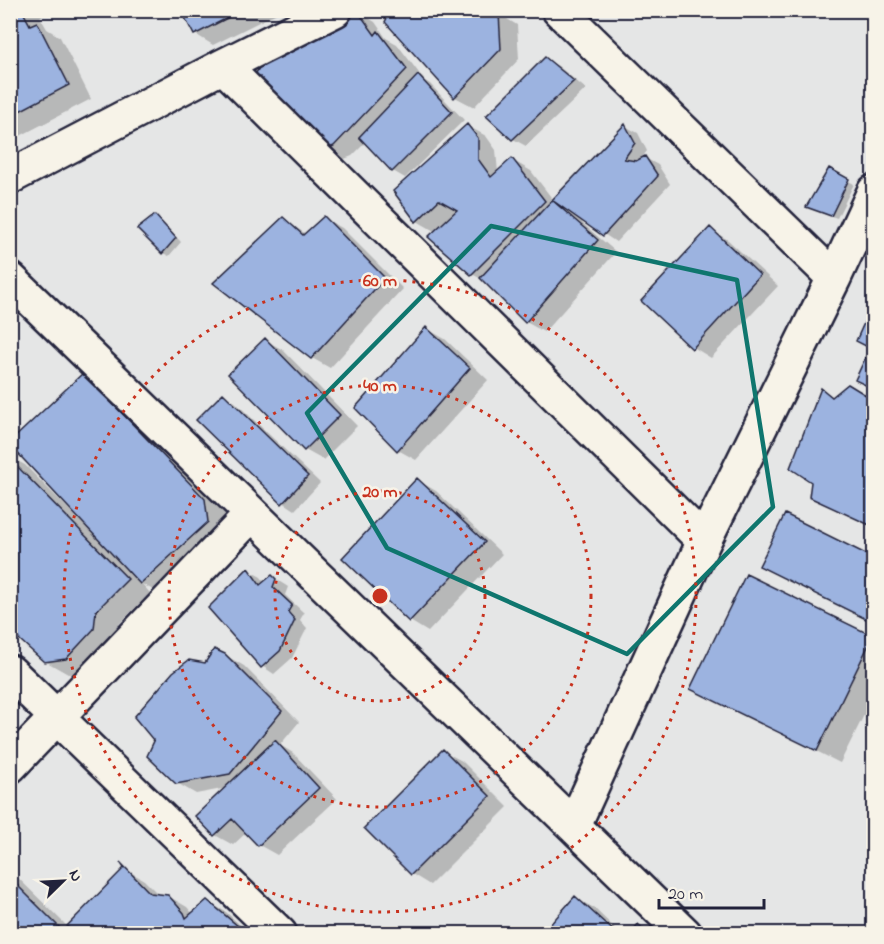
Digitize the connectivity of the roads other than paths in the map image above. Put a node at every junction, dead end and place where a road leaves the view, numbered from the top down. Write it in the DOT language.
graph roads {
  1 [pos="335,10"];
  2 [pos="559,10"];
  3 [pos="223,66"];
  4 [pos="10,177"];
  5 [pos="873,192"];
  6 [pos="834,278"];
  7 [pos="10,279"];
  8 [pos="252,513"];
  9 [pos="704,541"];
  10 [pos="10,672"];
  11 [pos="57,717"];
  12 [pos="10,765"];
  13 [pos="574,825"];
  14 [pos="280,933"];
  15 [pos="685,933"];
  1 -- 3 [label="street"];
  2 -- 6 [label="street"];
  3 -- 4 [label="street"];
  3 -- 9 [label="street"];
  5 -- 6 [label="street"];
  6 -- 9 [label="street"];
  7 -- 8 [label="street"];
  8 -- 11 [label="street"];
  8 -- 13 [label="street"];
  9 -- 13 [label="street"];
  10 -- 11 [label="street"];
  11 -- 12 [label="street"];
  11 -- 14 [label="street"];
  13 -- 15 [label="street"];
}
